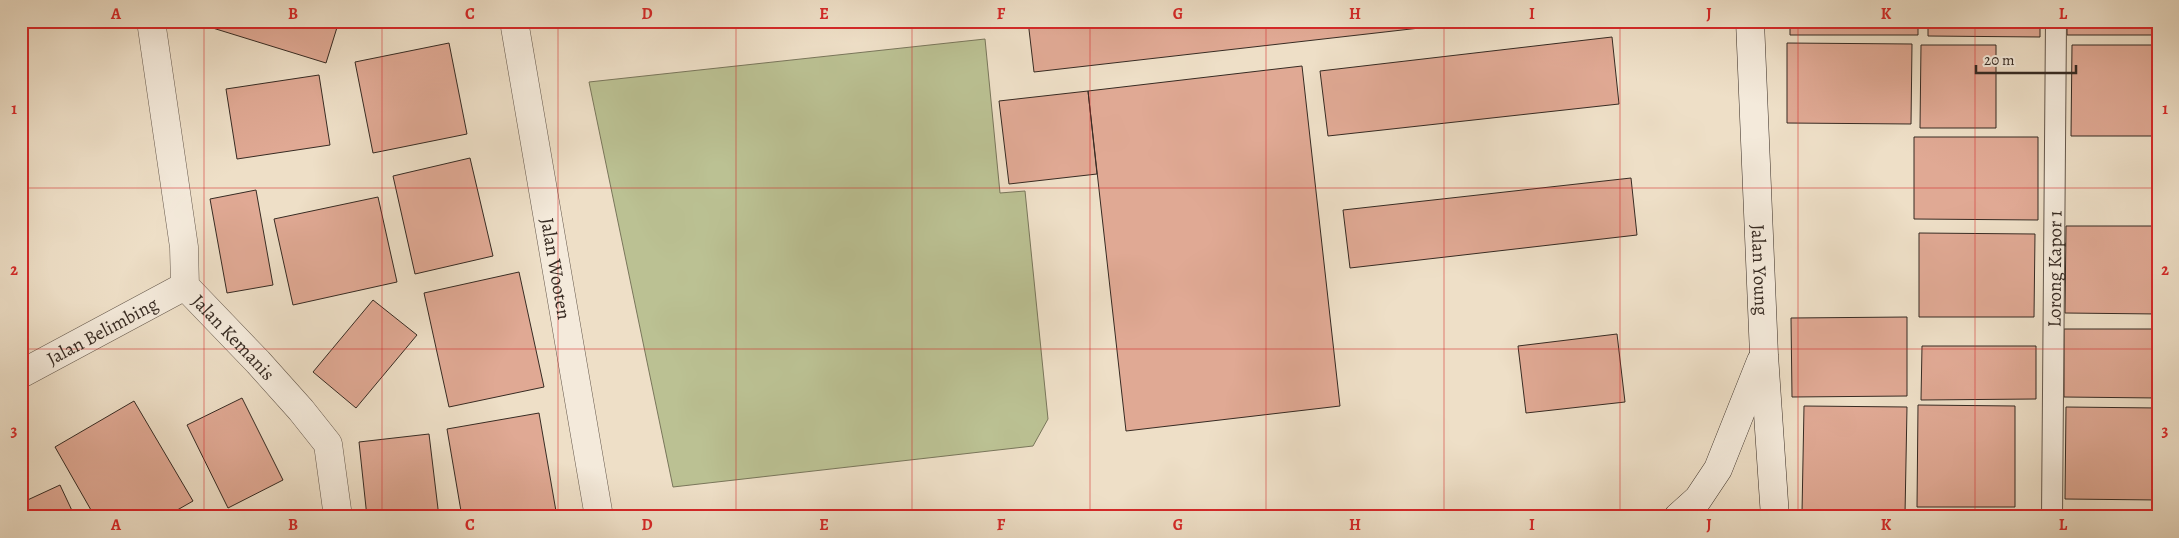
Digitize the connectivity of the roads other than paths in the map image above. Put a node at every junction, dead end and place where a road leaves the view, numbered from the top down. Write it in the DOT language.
graph roads {
  1 [pos="151,21"];
  2 [pos="514,21"];
  3 [pos="1750,21"];
  4 [pos="2056,21"];
  5 [pos="184,286"];
  6 [pos="1764,355"];
  7 [pos="21,374"];
  8 [pos="338,517"];
  9 [pos="599,517"];
  10 [pos="1678,517"];
  11 [pos="1774,517"];
  12 [pos="2052,517"];
  1 -- 5 [label="street, Jalan Kemanis"];
  2 -- 9 [label="street, Jalan Wooten"];
  3 -- 6 [label="street, Jalan Young"];
  4 -- 12 [label="lane, Lorong Kapor 1"];
  5 -- 7 [label="street, Jalan Belimbing"];
  5 -- 8 [label="street, Jalan Kemanis"];
  6 -- 10 [label="street"];
  6 -- 11 [label="street, Jalan Young"];
}
